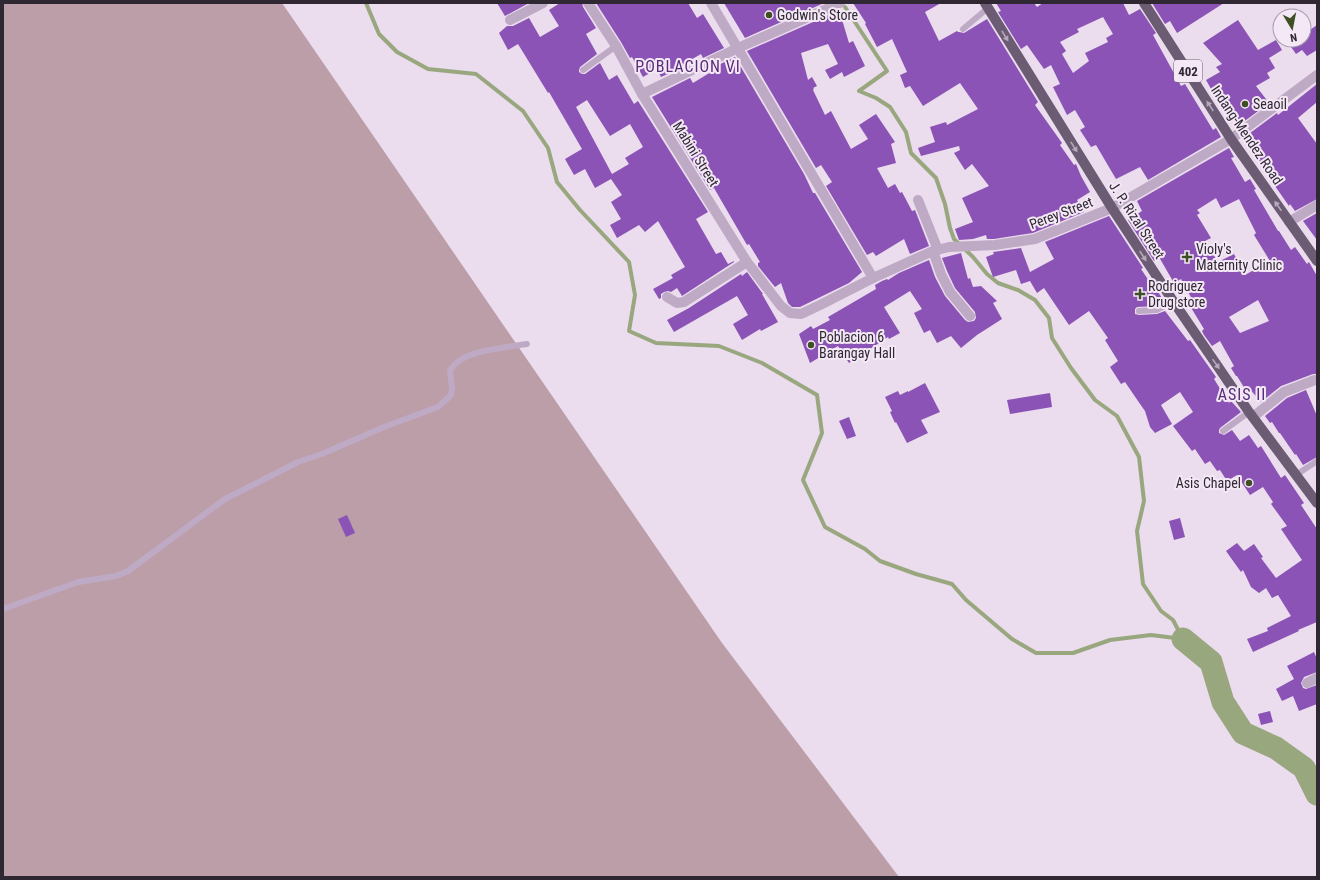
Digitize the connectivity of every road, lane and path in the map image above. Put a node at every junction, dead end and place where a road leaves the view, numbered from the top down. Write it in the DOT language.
graph roads {
  1 [pos="542,3"];
  2 [pos="588,3"];
  3 [pos="711,3"];
  4 [pos="1144,3"];
  5 [pos="835,4"];
  6 [pos="986,5"];
  7 [pos="510,20"];
  8 [pos="963,29"];
  9 [pos="616,46"];
  10 [pos="738,48"];
  11 [pos="583,70"];
  12 [pos="1317,75"];
  13 [pos="642,94"];
  14 [pos="1231,139"];
  15 [pos="918,200"];
  16 [pos="1317,205"];
  17 [pos="1112,208"];
  18 [pos="1289,222"];
  19 [pos="936,250"];
  20 [pos="1317,261"];
  21 [pos="747,262"];
  22 [pos="874,278"];
  23 [pos="667,297"];
  24 [pos="1173,301"];
  25 [pos="1139,311"];
  26 [pos="790,313"];
  27 [pos="970,316"];
  28 [pos="526,344"];
  29 [pos="1315,380"];
  30 [pos="1251,414"];
  31 [pos="1223,431"];
  32 [pos="1317,461"];
  33 [pos="1296,475"];
  34 [pos="1317,503"];
  35 [pos="3,609"];
  36 [pos="1317,678"];
  37 [pos="1307,683"];
  1 -- 7 [label="street"];
  2 -- 9 [label="street, Mabini Street"];
  3 -- 10 [label="street"];
  14 -- 4 [label="main road, Indang-Mendez Road / 402, one-way"];
  5 -- 10 [label="street"];
  6 -- 8 [label="lane"];
  6 -- 17 [label="main road, J. P. Rizal Street, one-way"];
  9 -- 11 [label="lane"];
  9 -- 13 [label="street, Mabini Street"];
  10 -- 13 [label="street"];
  10 -- 22 [label="street"];
  12 -- 14 [label="street, Perey Street"];
  13 -- 21 [label="street, Mabini Street"];
  14 -- 17 [label="street, Perey Street"];
  18 -- 14 [label="main road, Indang-Mendez Road / 402, one-way"];
  15 -- 19 [label="street"];
  16 -- 18 [label="street"];
  17 -- 19 [label="street, Perey Street"];
  17 -- 24 [label="main road, J. P. Rizal Street, one-way"];
  18 -- 20 [label="main road, Indang-Mendez Road / 402"];
  19 -- 22 [label="street, Perey Street"];
  19 -- 27 [label="street"];
  21 -- 23 [label="street"];
  21 -- 26 [label="street, Mabini Street"];
  22 -- 26 [label="street, Perey Street"];
  24 -- 25 [label="lane"];
  24 -- 30 [label="main road, J. P. Rizal Street, one-way"];
  28 -- 35 [label="lane"];
  29 -- 30 [label="street"];
  30 -- 31 [label="lane"];
  30 -- 33 [label="main road, J. P. Rizal Street"];
  32 -- 33 [label="lane"];
  33 -- 34 [label="main road, J. P. Rizal Street"];
  36 -- 37 [label="street"];
}
